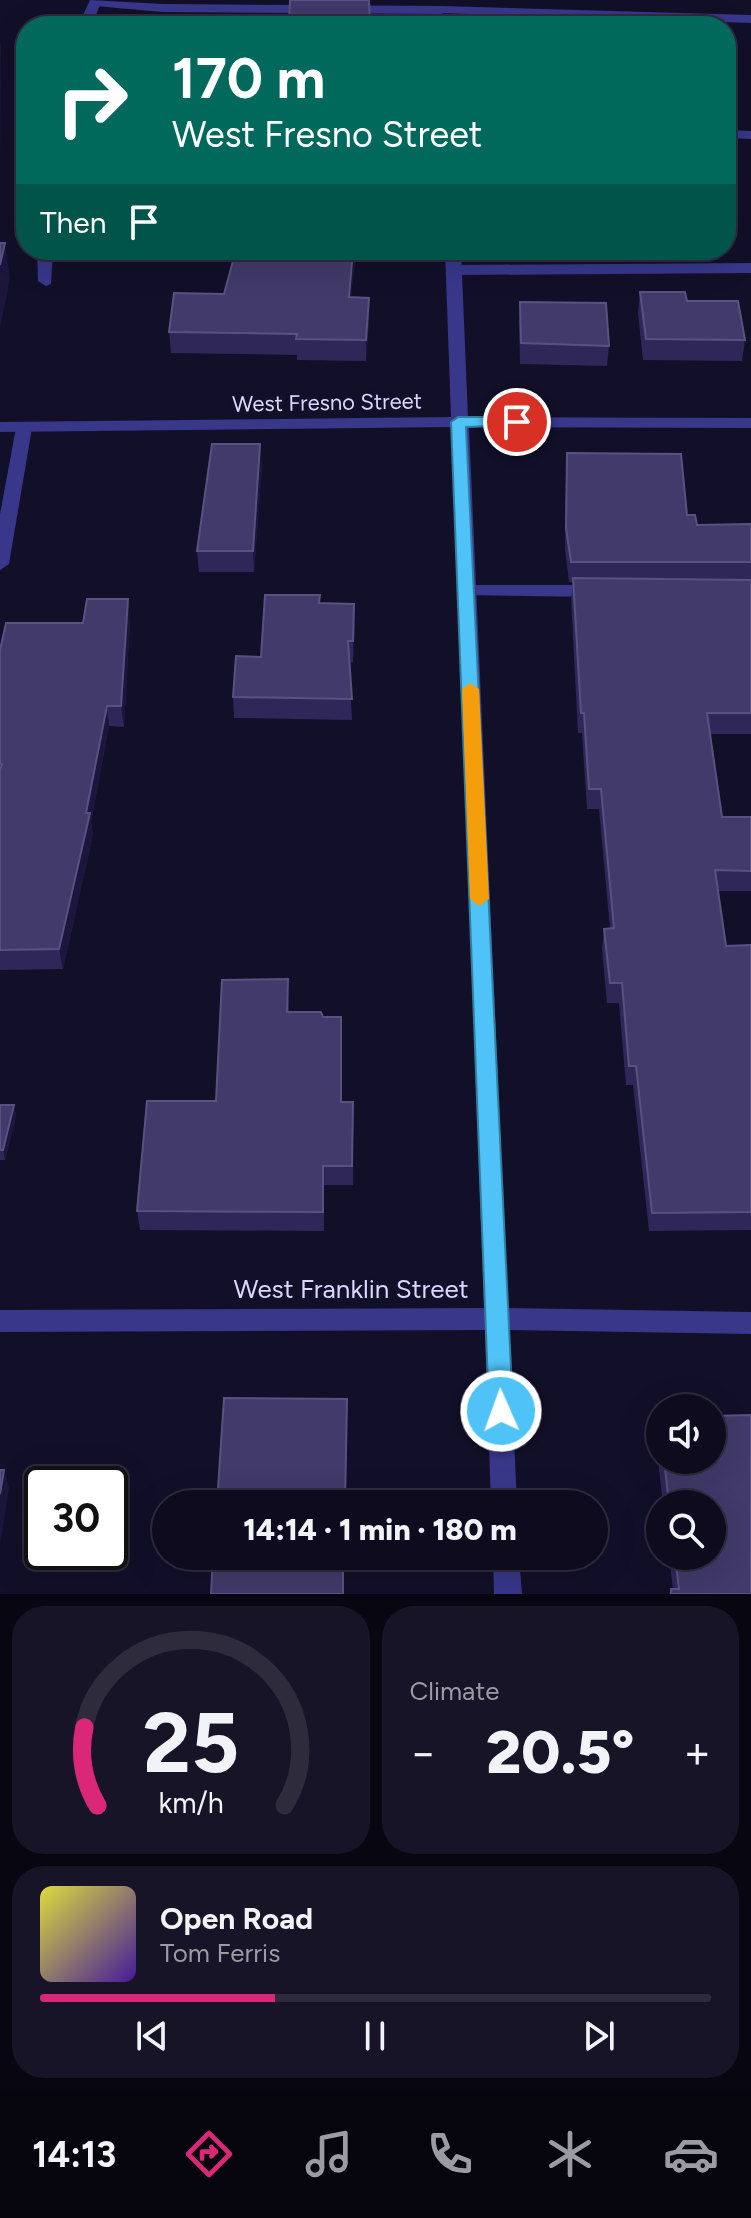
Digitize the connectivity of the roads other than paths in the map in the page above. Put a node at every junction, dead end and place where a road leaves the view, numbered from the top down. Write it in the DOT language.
graph roads {
  1 [pos="440,5"];
  2 [pos="89,16"];
  3 [pos="684,16"];
  4 [pos="45,260"];
  5 [pos="454,260"];
  6 [pos="751,268"];
  7 [pos="454,270"];
  8 [pos="46,281"];
  9 [pos="458,422"];
  10 [pos="751,423"];
  11 [pos="0,427"];
  12 [pos="24,428"];
  13 [pos="0,564"];
  14 [pos="466,591"];
  15 [pos="624,591"];
  16 [pos="498,1319"];
  17 [pos="0,1321"];
  18 [pos="751,1323"];
  19 [pos="504,1490"];
  20 [pos="507,1570"];
  21 [pos="508,1594"];
  1 -- 2 [label="street"];
  1 -- 3 [label="street"];
  4 -- 8 [label="street"];
  5 -- 7 [label="street"];
  6 -- 7 [label="street"];
  7 -- 9 [label="street"];
  9 -- 10 [label="street, West Fresno Street"];
  9 -- 12 [label="street, West Fresno Street"];
  9 -- 14 [label="street"];
  11 -- 12 [label="street, West Fresno Street"];
  12 -- 13 [label="street"];
  14 -- 15 [label="street"];
  14 -- 16 [label="street"];
  16 -- 17 [label="street, West Franklin Street"];
  16 -- 18 [label="street, West Franklin Street"];
  16 -- 19 [label="street"];
  20 -- 21 [label="street"];
}
